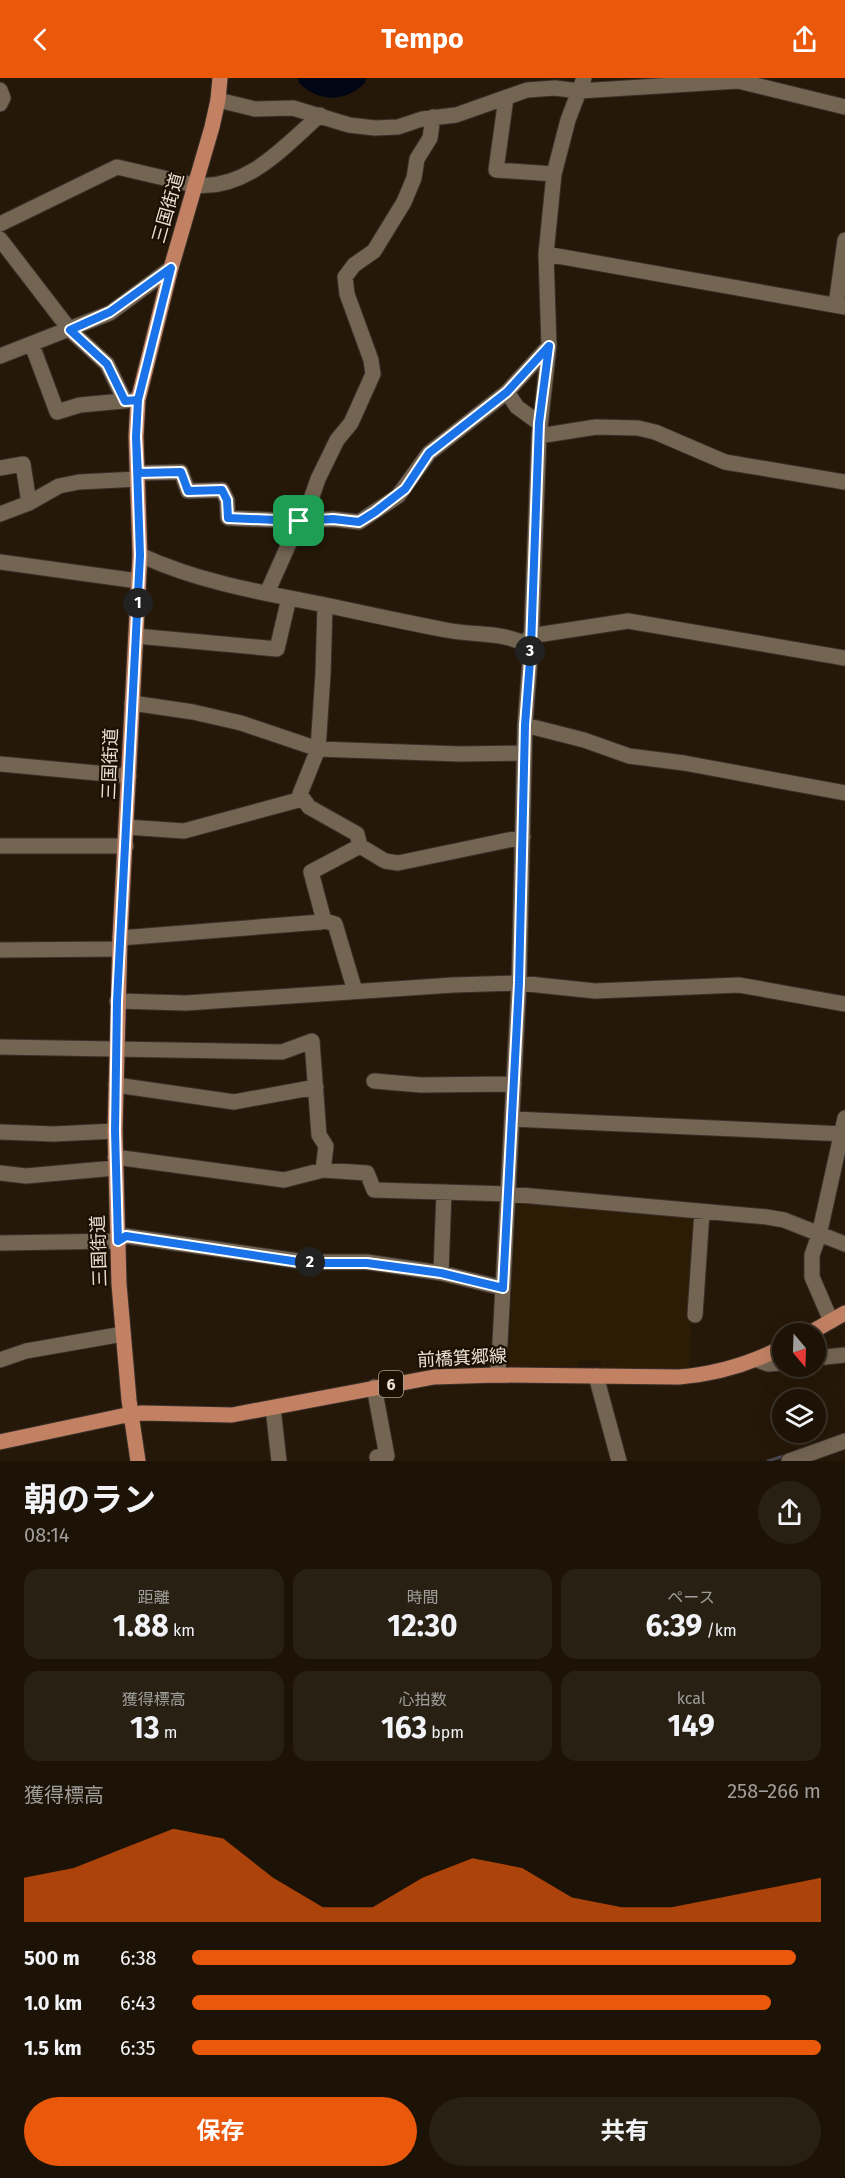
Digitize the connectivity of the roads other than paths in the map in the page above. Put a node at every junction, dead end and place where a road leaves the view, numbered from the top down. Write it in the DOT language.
graph roads {
  1 [pos="220,78"];
  2 [pos="581,84"];
  3 [pos="0,90"];
  4 [pos="506,98"];
  5 [pos="218,100"];
  6 [pos="0,104"];
  7 [pos="845,107"];
  8 [pos="320,116"];
  9 [pos="433,117"];
  10 [pos="554,174"];
  11 [pos="194,185"];
  12 [pos="0,224"];
  13 [pos="0,239"];
  14 [pos="845,240"];
  15 [pos="546,254"];
  16 [pos="171,268"];
  17 [pos="840,306"];
  18 [pos="70,330"];
  19 [pos="32,345"];
  20 [pos="549,346"];
  21 [pos="0,356"];
  22 [pos="507,392"];
  23 [pos="132,401"];
  24 [pos="539,429"];
  25 [pos="0,468"];
  26 [pos="138,476"];
  27 [pos="845,482"];
  28 [pos="29,503"];
  29 [pos="0,514"];
  30 [pos="299,521"];
  31 [pos="140,555"];
  32 [pos="0,562"];
  33 [pos="138,582"];
  34 [pos="267,593"];
  35 [pos="289,598"];
  36 [pos="325,605"];
  37 [pos="136,636"];
  38 [pos="530,642"];
  39 [pos="845,658"];
  40 [pos="132,703"];
  41 [pos="525,725"];
  42 [pos="318,749"];
  43 [pos="524,753"];
  44 [pos="0,764"];
  45 [pos="129,776"];
  46 [pos="845,794"];
  47 [pos="303,799"];
  48 [pos="126,827"];
  49 [pos="523,837"];
  50 [pos="0,846"];
  51 [pos="126,846"];
  52 [pos="360,846"];
  53 [pos="322,920"];
  54 [pos="120,943"];
  55 [pos="0,950"];
  56 [pos="519,983"];
  57 [pos="355,992"];
  58 [pos="117,1001"];
  59 [pos="845,1004"];
  60 [pos="0,1047"];
  61 [pos="117,1048"];
  62 [pos="374,1081"];
  63 [pos="514,1084"];
  64 [pos="116,1085"];
  65 [pos="316,1087"];
  66 [pos="845,1118"];
  67 [pos="512,1119"];
  68 [pos="115,1131"];
  69 [pos="0,1132"];
  70 [pos="844,1134"];
  71 [pos="115,1163"];
  72 [pos="323,1170"];
  73 [pos="0,1173"];
  74 [pos="444,1192"];
  75 [pos="509,1194"];
  76 [pos="702,1212"];
  77 [pos="819,1235"];
  78 [pos="118,1241"];
  79 [pos="0,1243"];
  80 [pos="845,1244"];
  81 [pos="441,1273"];
  82 [pos="503,1288"];
  83 [pos="845,1313"];
  84 [pos="695,1315"];
  85 [pos="831,1321"];
  86 [pos="826,1324"];
  87 [pos="123,1334"];
  88 [pos="772,1352"];
  89 [pos="845,1355"];
  90 [pos="826,1357"];
  91 [pos="0,1360"];
  92 [pos="757,1360"];
  93 [pos="772,1364"];
  94 [pos="497,1375"];
  95 [pos="596,1376"];
  96 [pos="374,1387"];
  97 [pos="273,1408"];
  98 [pos="131,1414"];
  99 [pos="845,1441"];
  100 [pos="0,1442"];
  101 [pos="138,1461"];
  102 [pos="279,1461"];
  103 [pos="378,1461"];
  104 [pos="619,1461"];
  105 [pos="789,1461"];
  1 -- 5 [label="main road, 三国街道"];
  2 -- 4 [label="street"];
  2 -- 7 [label="street"];
  2 -- 10 [label="street"];
  3 -- 6 [label="street"];
  4 -- 9 [label="street"];
  4 -- 10 [label="street"];
  5 -- 8 [label="street"];
  5 -- 11 [label="main road, 三国街道"];
  8 -- 9 [label="street"];
  8 -- 11 [label="street"];
  9 -- 30 [label="street"];
  10 -- 15 [label="street"];
  11 -- 12 [label="street"];
  11 -- 16 [label="main road, 三国街道"];
  13 -- 18 [label="street"];
  14 -- 17 [label="street"];
  15 -- 17 [label="street"];
  15 -- 20 [label="street"];
  16 -- 18 [label="street"];
  16 -- 23 [label="main road, 三国街道"];
  18 -- 19 [label="street"];
  18 -- 23 [label="street"];
  19 -- 21 [label="street"];
  19 -- 23 [label="street"];
  20 -- 22 [label="street"];
  20 -- 24 [label="street"];
  22 -- 24 [label="street"];
  22 -- 30 [label="street"];
  23 -- 26 [label="main road, 三国街道"];
  24 -- 27 [label="street"];
  24 -- 38 [label="street"];
  25 -- 28 [label="street"];
  26 -- 28 [label="street"];
  26 -- 30 [label="street"];
  26 -- 31 [label="main road, 三国街道"];
  28 -- 29 [label="street"];
  30 -- 34 [label="street"];
  31 -- 33 [label="main road, 三国街道"];
  31 -- 34 [label="street"];
  32 -- 33 [label="street"];
  33 -- 37 [label="main road, 三国街道"];
  34 -- 35 [label="street"];
  35 -- 36 [label="street"];
  35 -- 37 [label="street"];
  36 -- 38 [label="street"];
  36 -- 42 [label="street"];
  37 -- 40 [label="main road, 三国街道"];
  38 -- 39 [label="street"];
  38 -- 41 [label="street"];
  40 -- 42 [label="street"];
  40 -- 45 [label="main road, 三国街道"];
  41 -- 43 [label="street"];
  41 -- 46 [label="street"];
  42 -- 43 [label="street"];
  42 -- 47 [label="street"];
  43 -- 49 [label="street"];
  44 -- 45 [label="street"];
  45 -- 48 [label="main road, 三国街道"];
  47 -- 48 [label="street"];
  47 -- 52 [label="street"];
  48 -- 51 [label="main road, 三国街道"];
  49 -- 52 [label="street"];
  49 -- 56 [label="street"];
  50 -- 51 [label="street"];
  51 -- 54 [label="main road, 三国街道"];
  52 -- 53 [label="street"];
  53 -- 54 [label="street"];
  53 -- 57 [label="street"];
  54 -- 55 [label="street"];
  54 -- 58 [label="main road, 三国街道"];
  56 -- 57 [label="street"];
  56 -- 59 [label="street"];
  56 -- 63 [label="street"];
  57 -- 58 [label="street"];
  58 -- 61 [label="main road, 三国街道"];
  60 -- 61 [label="street"];
  61 -- 64 [label="main road, 三国街道"];
  61 -- 65 [label="street"];
  62 -- 63 [label="street"];
  63 -- 67 [label="street"];
  64 -- 65 [label="street"];
  64 -- 68 [label="main road, 三国街道"];
  65 -- 72 [label="street"];
  66 -- 70 [label="street"];
  67 -- 70 [label="street"];
  67 -- 75 [label="street"];
  68 -- 69 [label="street"];
  68 -- 71 [label="main road, 三国街道"];
  70 -- 77 [label="street"];
  71 -- 72 [label="street"];
  71 -- 73 [label="street"];
  71 -- 78 [label="main road, 三国街道"];
  72 -- 74 [label="street"];
  74 -- 75 [label="street"];
  74 -- 81 [label="street"];
  75 -- 76 [label="street"];
  75 -- 82 [label="street"];
  76 -- 77 [label="street"];
  76 -- 84 [label="street"];
  77 -- 80 [label="street"];
  77 -- 85 [label="street"];
  78 -- 79 [label="street"];
  78 -- 81 [label="street"];
  78 -- 87 [label="main road, 三国街道"];
  81 -- 82 [label="street"];
  82 -- 94 [label="street"];
  83 -- 85 [label="main road"];
  85 -- 86 [label="main road"];
  87 -- 91 [label="street"];
  87 -- 98 [label="main road, 三国街道"];
  88 -- 92 [label="main road, 前橋箕郷線 / 6"];
  89 -- 90 [label="street"];
  92 -- 93 [label="street"];
  92 -- 95 [label="main road, 前橋箕郷線 / 6"];
  94 -- 95 [label="main road, 前橋箕郷線 / 6"];
  94 -- 96 [label="main road, 前橋箕郷線 / 6"];
  95 -- 104 [label="street"];
  96 -- 97 [label="main road, 前橋箕郷線 / 6"];
  96 -- 103 [label="street"];
  97 -- 98 [label="main road, 前橋箕郷線 / 6"];
  97 -- 102 [label="street"];
  98 -- 100 [label="main road, 前橋箕郷線 / 6"];
  98 -- 101 [label="main road, 三国街道"];
  99 -- 105 [label="street"];
}
